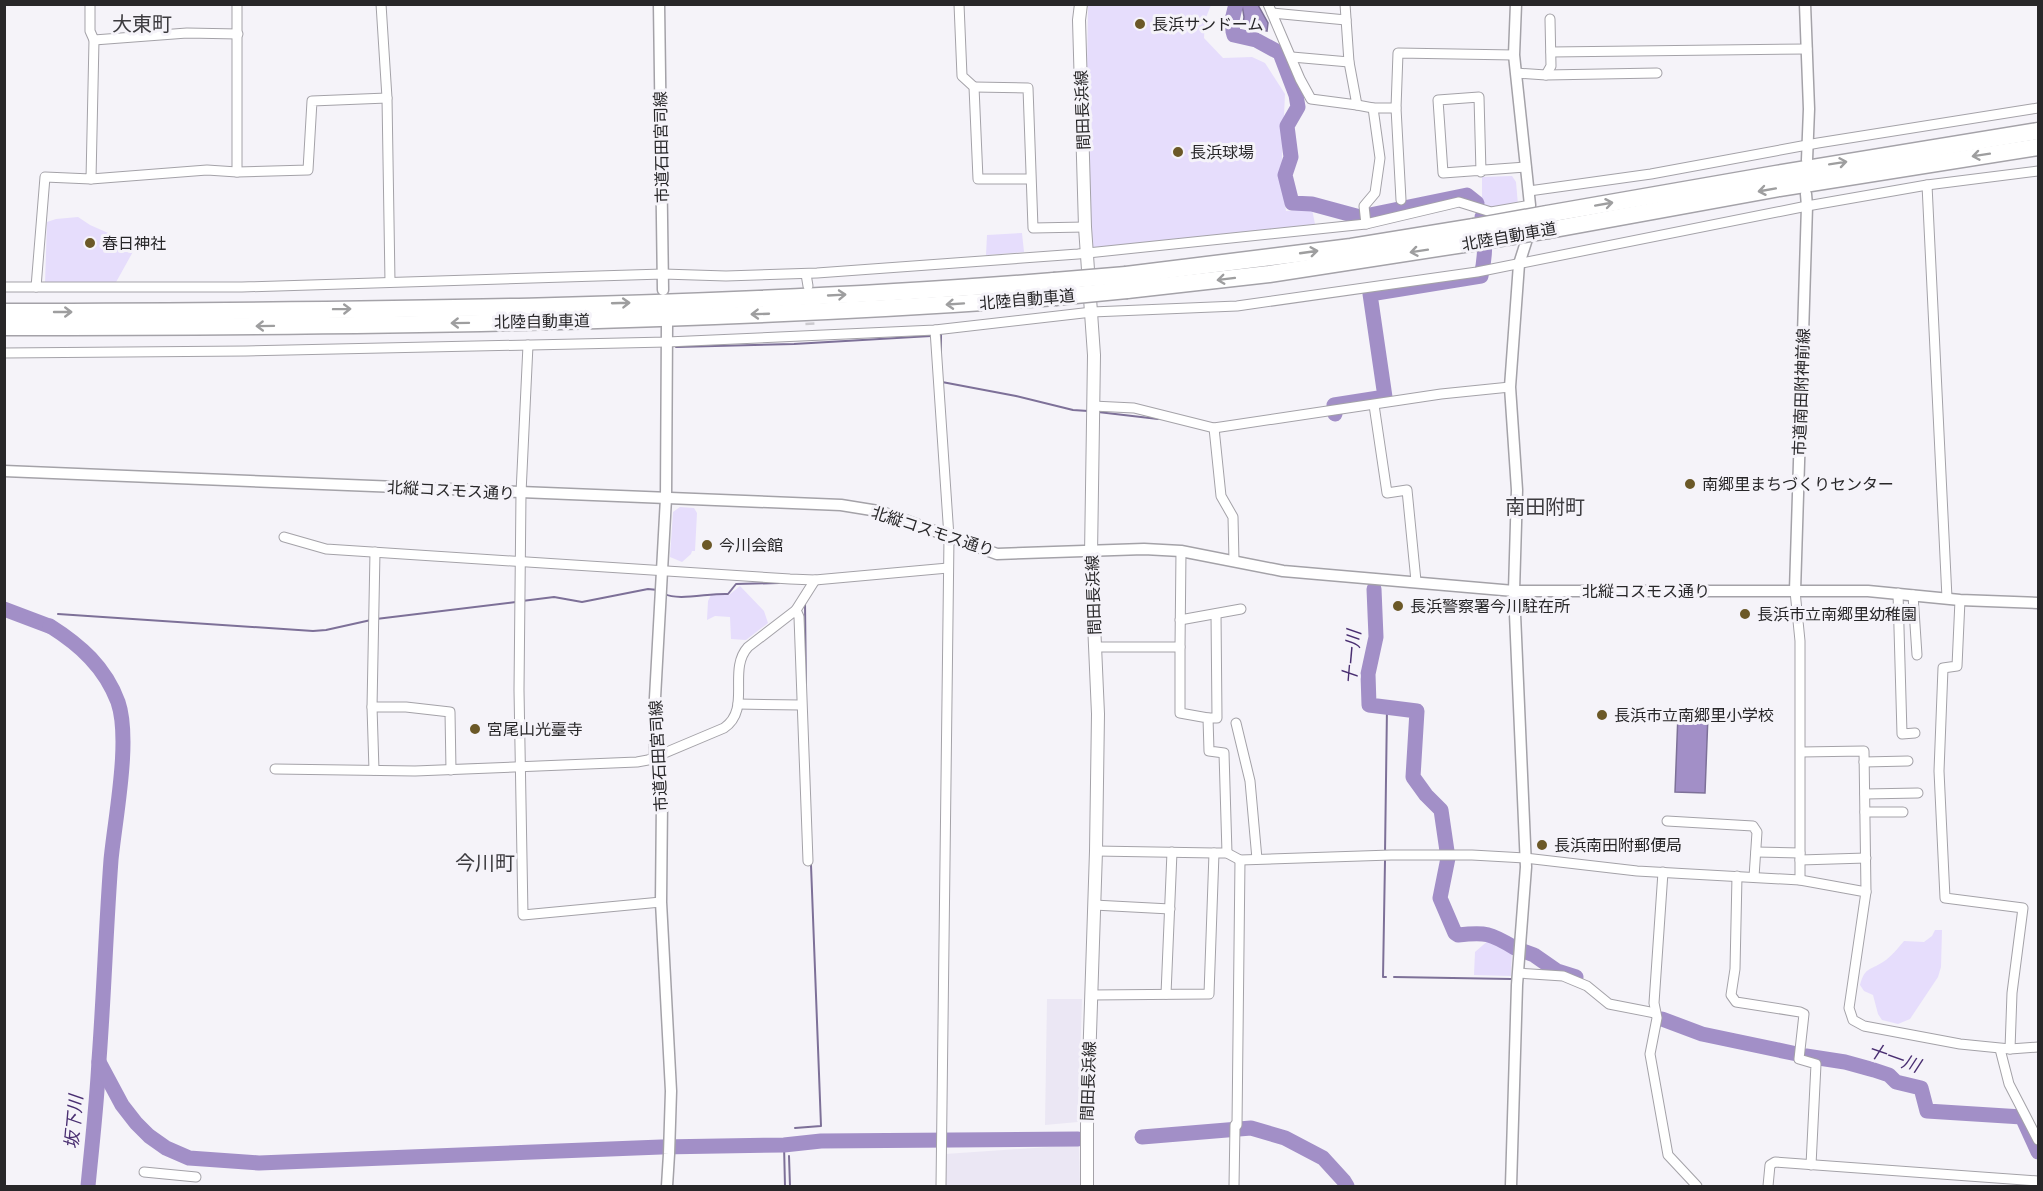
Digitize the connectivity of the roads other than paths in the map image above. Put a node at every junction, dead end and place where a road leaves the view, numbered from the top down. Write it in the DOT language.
graph roads {
  1 [pos="90,4"];
  2 [pos="237,4"];
  3 [pos="381,4"];
  4 [pos="659,4"];
  5 [pos="959,4"];
  6 [pos="1081,4"];
  7 [pos="1345,4"];
  8 [pos="1516,4"];
  9 [pos="1805,4"];
  10 [pos="1270,9"];
  11 [pos="1550,20"];
  12 [pos="1346,21"];
  13 [pos="238,34"];
  14 [pos="94,40"];
  15 [pos="1807,49"];
  16 [pos="1551,52"];
  17 [pos="1514,56"];
  18 [pos="1292,57"];
  19 [pos="1349,62"];
  20 [pos="1516,73"];
  21 [pos="1657,73"];
  22 [pos="1546,75"];
  23 [pos="974,87"];
  24 [pos="387,98"];
  25 [pos="1357,105"];
  26 [pos="1373,108"];
  27 [pos="1396,108"];
  28 [pos="2038,108"];
  29 [pos="2038,131"];
  30 [pos="1807,145"];
  31 [pos="2038,147"];
  32 [pos="1807,160"];
  33 [pos="1526,167"];
  34 [pos="2038,171"];
  35 [pos="237,172"];
  36 [pos="1481,172"];
  37 [pos="91,178"];
  38 [pos="1030,179"];
  39 [pos="1928,185"];
  40 [pos="1529,192"];
  41 [pos="1806,194"];
  42 [pos="1401,200"];
  43 [pos="1530,205"];
  44 [pos="1807,206"];
  45 [pos="1365,219"];
  46 [pos="1548,222"];
  47 [pos="1085,227"];
  48 [pos="1087,253"];
  49 [pos="1519,264"];
  50 [pos="663,274"];
  51 [pos="807,274"];
  52 [pos="390,282"];
  53 [pos="808,286"];
  54 [pos="4,287"];
  55 [pos="36,287"];
  56 [pos="1054,289"];
  57 [pos="663,290"];
  58 [pos="4,312"];
  59 [pos="1092,312"];
  60 [pos="667,325"];
  61 [pos="810,325"];
  62 [pos="4,327"];
  63 [pos="935,330"];
  64 [pos="812,336"];
  65 [pos="667,342"];
  66 [pos="528,345"];
  67 [pos="4,353"];
  68 [pos="1510,387"];
  69 [pos="1374,405"];
  70 [pos="1093,406"];
  71 [pos="1214,428"];
  72 [pos="4,471"];
  73 [pos="521,493"];
  74 [pos="666,498"];
  75 [pos="284,537"];
  76 [pos="949,537"];
  77 [pos="1091,551"];
  78 [pos="1181,551"];
  79 [pos="375,552"];
  80 [pos="521,561"];
  81 [pos="1234,561"];
  82 [pos="948,568"];
  83 [pos="662,571"];
  84 [pos="816,580"];
  85 [pos="1416,581"];
  86 [pos="1514,591"];
  87 [pos="1794,591"];
  88 [pos="1898,593"];
  89 [pos="1913,595"];
  90 [pos="1947,598"];
  91 [pos="1959,600"];
  92 [pos="2038,603"];
  93 [pos="1241,609"];
  94 [pos="796,610"];
  95 [pos="1216,614"];
  96 [pos="1180,620"];
  97 [pos="1095,647"];
  98 [pos="1180,647"];
  99 [pos="1917,655"];
  100 [pos="738,704"];
  101 [pos="801,705"];
  102 [pos="372,707"];
  103 [pos="1208,718"];
  104 [pos="1236,723"];
  105 [pos="1915,733"];
  106 [pos="1801,752"];
  107 [pos="655,757"];
  108 [pos="1908,761"];
  109 [pos="1864,762"];
  110 [pos="521,766"];
  111 [pos="275,770"];
  112 [pos="374,770"];
  113 [pos="451,770"];
  114 [pos="1865,794"];
  115 [pos="1918,794"];
  116 [pos="1865,812"];
  117 [pos="1903,812"];
  118 [pos="1667,821"];
  119 [pos="1096,851"];
  120 [pos="1172,852"];
  121 [pos="1756,852"];
  122 [pos="1214,853"];
  123 [pos="1227,853"];
  124 [pos="1800,856"];
  125 [pos="1525,858"];
  126 [pos="1866,858"];
  127 [pos="1257,859"];
  128 [pos="1240,860"];
  129 [pos="807,861"];
  130 [pos="1663,872"];
  131 [pos="1737,876"];
  132 [pos="1754,877"];
  133 [pos="1800,880"];
  134 [pos="1866,892"];
  135 [pos="661,902"];
  136 [pos="1094,905"];
  137 [pos="1170,909"];
  138 [pos="1518,973"];
  139 [pos="1166,994"];
  140 [pos="1091,995"];
  141 [pos="1655,1013"];
  142 [pos="2038,1047"];
  143 [pos="2005,1049"];
  144 [pos="2038,1140"];
  145 [pos="1810,1165"];
  146 [pos="144,1172"];
  147 [pos="196,1177"];
  148 [pos="2038,1181"];
  149 [pos="667,1186"];
  150 [pos="942,1186"];
  151 [pos="1087,1186"];
  152 [pos="1234,1186"];
  153 [pos="1512,1186"];
  154 [pos="1697,1186"];
  155 [pos="1768,1186"];
  1 -- 14 [label="street"];
  2 -- 13 [label="street"];
  3 -- 24 [label="street"];
  4 -- 50 [label="street, 市道石田宮司線"];
  5 -- 23 [label="street"];
  6 -- 47 [label="main road, 間田長浜線"];
  7 -- 12 [label="street"];
  8 -- 17 [label="street"];
  9 -- 15 [label="street"];
  10 -- 12 [label="street"];
  10 -- 18 [label="street"];
  11 -- 16 [label="street"];
  12 -- 19 [label="street"];
  13 -- 14 [label="street"];
  13 -- 35 [label="street"];
  14 -- 37 [label="street"];
  15 -- 16 [label="street"];
  15 -- 30 [label="street"];
  16 -- 22 [label="street"];
  17 -- 20 [label="street"];
  17 -- 27 [label="street"];
  18 -- 19 [label="street"];
  18 -- 25 [label="street"];
  19 -- 25 [label="street"];
  20 -- 22 [label="street"];
  20 -- 33 [label="street"];
  21 -- 22 [label="street"];
  23 -- 38 [label="street"];
  23 -- 38 [label="street"];
  24 -- 35 [label="street"];
  24 -- 52 [label="street"];
  25 -- 26 [label="street"];
  26 -- 27 [label="street"];
  26 -- 45 [label="street"];
  27 -- 42 [label="street"];
  28 -- 30 [label="street"];
  46 -- 29 [label="highway, 北陸自動車道, one-way"];
  30 -- 32 [label="street"];
  30 -- 40 [label="street"];
  31 -- 46 [label="highway, 北陸自動車道, one-way"];
  33 -- 36 [label="street"];
  33 -- 40 [label="street"];
  34 -- 39 [label="street"];
  35 -- 37 [label="street"];
  36 -- 36 [label="street"];
  37 -- 55 [label="street"];
  38 -- 47 [label="street"];
  39 -- 44 [label="street"];
  39 -- 90 [label="street"];
  40 -- 43 [label="street"];
  41 -- 44 [label="street, 市道南田附神前線"];
  43 -- 45 [label="street"];
  43 -- 49 [label="street"];
  44 -- 49 [label="street"];
  44 -- 87 [label="street, 市道南田附神前線"];
  45 -- 48 [label="street"];
  46 -- 56 [label="highway, 北陸自動車道, bridge"];
  47 -- 48 [label="main road, 間田長浜線"];
  48 -- 51 [label="street"];
  48 -- 59 [label="main road, 間田長浜線"];
  49 -- 59 [label="street"];
  49 -- 68 [label="street"];
  50 -- 51 [label="street"];
  50 -- 52 [label="street"];
  50 -- 57 [label="street, 市道石田宮司線"];
  51 -- 53 [label="street"];
  52 -- 55 [label="street"];
  54 -- 55 [label="street"];
  58 -- 56 [label="highway, 北陸自動車道, one-way"];
  56 -- 62 [label="highway, 北陸自動車道, one-way"];
  59 -- 63 [label="street"];
  59 -- 70 [label="main road, 間田長浜線"];
  60 -- 65 [label="street, 市道石田宮司線"];
  61 -- 64 [label="street"];
  63 -- 64 [label="street"];
  63 -- 76 [label="street"];
  64 -- 65 [label="street"];
  65 -- 66 [label="street"];
  65 -- 74 [label="street, 市道石田宮司線"];
  66 -- 67 [label="street"];
  66 -- 73 [label="street"];
  68 -- 69 [label="street"];
  68 -- 86 [label="street"];
  69 -- 71 [label="street"];
  69 -- 85 [label="street"];
  70 -- 71 [label="street"];
  70 -- 77 [label="main road, 間田長浜線"];
  71 -- 81 [label="street"];
  72 -- 73 [label="street, 北縦コスモス通り"];
  73 -- 74 [label="street, 北縦コスモス通り"];
  73 -- 80 [label="street"];
  74 -- 76 [label="street, 北縦コスモス通り"];
  74 -- 83 [label="street, 市道石田宮司線"];
  75 -- 79 [label="street"];
  76 -- 77 [label="street, 北縦コスモス通り"];
  76 -- 82 [label="street"];
  77 -- 78 [label="street, 北縦コスモス通り"];
  77 -- 97 [label="main road, 間田長浜線"];
  78 -- 81 [label="street, 北縦コスモス通り"];
  78 -- 96 [label="street"];
  79 -- 80 [label="street"];
  79 -- 102 [label="street"];
  80 -- 83 [label="street"];
  80 -- 110 [label="street"];
  81 -- 85 [label="street, 北縦コスモス通り"];
  82 -- 84 [label="street"];
  82 -- 150 [label="street"];
  83 -- 84 [label="street"];
  83 -- 107 [label="street, 市道石田宮司線"];
  84 -- 94 [label="street"];
  85 -- 86 [label="street, 北縦コスモス通り"];
  86 -- 87 [label="street, 北縦コスモス通り"];
  86 -- 125 [label="street"];
  87 -- 88 [label="street, 北縦コスモス通り"];
  87 -- 106 [label="street"];
  88 -- 89 [label="street, 北縦コスモス通り"];
  88 -- 105 [label="street"];
  89 -- 90 [label="street, 北縦コスモス通り"];
  89 -- 99 [label="street"];
  90 -- 91 [label="street, 北縦コスモス通り"];
  91 -- 92 [label="street, 北縦コスモス通り"];
  91 -- 143 [label="street"];
  93 -- 95 [label="street"];
  94 -- 100 [label="street"];
  94 -- 101 [label="street"];
  95 -- 96 [label="street"];
  95 -- 103 [label="street"];
  96 -- 98 [label="street"];
  97 -- 98 [label="street"];
  97 -- 119 [label="main road, 間田長浜線"];
  98 -- 103 [label="street"];
  100 -- 101 [label="street"];
  100 -- 107 [label="street"];
  101 -- 129 [label="street"];
  102 -- 112 [label="street"];
  102 -- 113 [label="street"];
  103 -- 123 [label="street"];
  104 -- 127 [label="street"];
  106 -- 109 [label="street"];
  106 -- 124 [label="street"];
  107 -- 110 [label="street"];
  107 -- 135 [label="street, 市道石田宮司線"];
  108 -- 109 [label="street"];
  109 -- 114 [label="street"];
  110 -- 113 [label="street"];
  110 -- 135 [label="street"];
  111 -- 112 [label="street"];
  112 -- 113 [label="street"];
  114 -- 115 [label="street"];
  114 -- 116 [label="street"];
  116 -- 117 [label="street"];
  116 -- 126 [label="street"];
  118 -- 121 [label="street"];
  119 -- 120 [label="street"];
  119 -- 136 [label="main road, 間田長浜線"];
  120 -- 122 [label="street"];
  120 -- 137 [label="street"];
  121 -- 124 [label="street"];
  121 -- 132 [label="street"];
  122 -- 123 [label="street"];
  122 -- 139 [label="street"];
  123 -- 128 [label="street"];
  124 -- 126 [label="street"];
  124 -- 133 [label="street"];
  125 -- 127 [label="street"];
  125 -- 130 [label="street"];
  125 -- 138 [label="street"];
  126 -- 134 [label="street"];
  127 -- 128 [label="street"];
  128 -- 152 [label="street"];
  130 -- 131 [label="street"];
  130 -- 141 [label="street"];
  131 -- 132 [label="street"];
  131 -- 145 [label="street"];
  132 -- 133 [label="street"];
  133 -- 134 [label="street"];
  134 -- 143 [label="street"];
  135 -- 149 [label="street, 市道石田宮司線"];
  136 -- 137 [label="street"];
  136 -- 140 [label="main road, 間田長浜線"];
  137 -- 139 [label="street"];
  138 -- 141 [label="street"];
  138 -- 153 [label="street"];
  139 -- 140 [label="street"];
  140 -- 151 [label="main road, 間田長浜線"];
  141 -- 154 [label="street"];
  142 -- 143 [label="street"];
  143 -- 144 [label="street"];
  145 -- 148 [label="street"];
  145 -- 155 [label="street"];
  146 -- 147 [label="street"];
}
